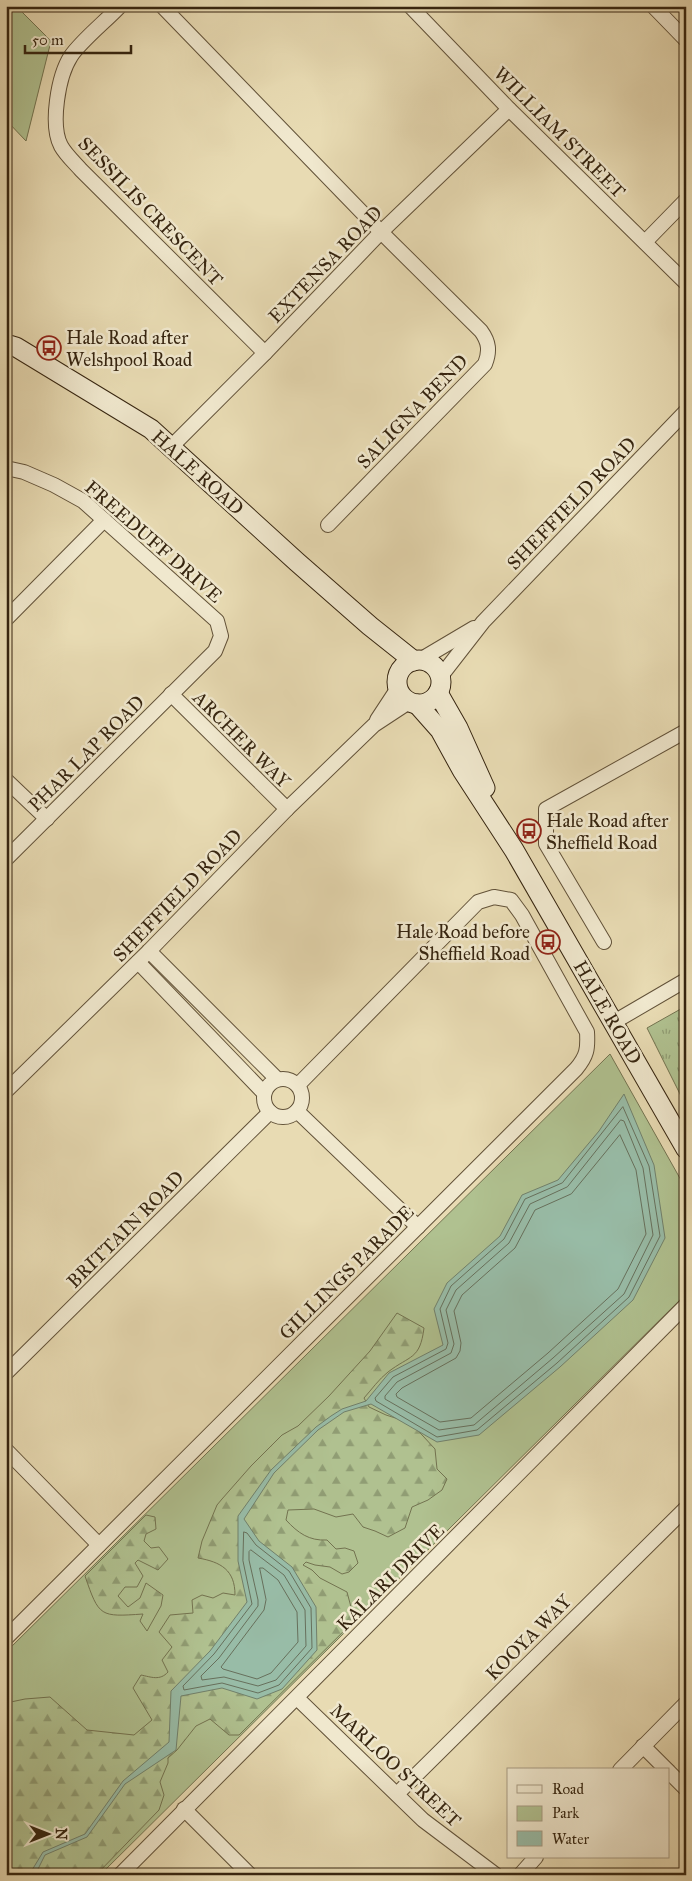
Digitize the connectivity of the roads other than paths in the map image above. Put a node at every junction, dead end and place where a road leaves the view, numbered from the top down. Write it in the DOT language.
graph roads {
  1 [pos="120,6"];
  2 [pos="162,6"];
  3 [pos="410,6"];
  4 [pos="662,9"];
  5 [pos="686,40"];
  6 [pos="509,109"];
  7 [pos="686,200"];
  8 [pos="381,232"];
  9 [pos="645,242"];
  10 [pos="686,283"];
  11 [pos="6,344"];
  12 [pos="265,353"];
  13 [pos="686,411"];
  14 [pos="171,447"];
  15 [pos="6,468"];
  16 [pos="104,520"];
  17 [pos="328,525"];
  18 [pos="6,619"];
  19 [pos="483,622"];
  20 [pos="370,626"];
  21 [pos="417,660"];
  22 [pos="440,685"];
  23 [pos="406,692"];
  24 [pos="171,694"];
  25 [pos="686,731"];
  26 [pos="6,780"];
  27 [pos="286,810"];
  28 [pos="47,819"];
  29 [pos="514,850"];
  30 [pos="6,859"];
  31 [pos="604,942"];
  32 [pos="149,951"];
  33 [pos="138,962"];
  34 [pos="686,980"];
  35 [pos="194,998"];
  36 [pos="183,1008"];
  37 [pos="614,1022"];
  38 [pos="245,1049"];
  39 [pos="234,1060"];
  40 [pos="277,1079"];
  41 [pos="298,1086"];
  42 [pos="6,1091"];
  43 [pos="264,1093"];
  44 [pos="270,1112"];
  45 [pos="297,1112"];
  46 [pos="686,1149"];
  47 [pos="418,1227"];
  48 [pos="686,1306"];
  49 [pos="6,1373"];
  50 [pos="6,1450"];
  51 [pos="686,1508"];
  52 [pos="99,1545"];
  53 [pos="6,1638"];
  54 [pos="297,1698"];
  55 [pos="686,1703"];
  56 [pos="642,1746"];
  57 [pos="622,1768"];
  58 [pos="664,1768"];
  59 [pos="670,1774"];
  60 [pos="686,1789"];
  61 [pos="397,1794"];
  62 [pos="184,1809"];
  63 [pos="535,1858"];
  64 [pos="120,1875"];
  65 [pos="250,1875"];
  66 [pos="496,1875"];
  67 [pos="520,1875"];
  1 -- 12 [label="street, SESSILIS CRESCENT"];
  2 -- 8 [label="street"];
  3 -- 6 [label="street, WILLIAM STREET"];
  4 -- 5 [label="street"];
  6 -- 8 [label="street, EXTENSA ROAD"];
  6 -- 9 [label="street, WILLIAM STREET"];
  7 -- 9 [label="street"];
  8 -- 12 [label="street, EXTENSA ROAD"];
  8 -- 17 [label="street, SALIGNA BEND"];
  9 -- 10 [label="street, WILLIAM STREET"];
  11 -- 14 [label="main road, HALE ROAD"];
  12 -- 14 [label="street, EXTENSA ROAD"];
  13 -- 19 [label="street, SHEFFIELD ROAD"];
  14 -- 20 [label="main road, HALE ROAD"];
  15 -- 16 [label="street, FREEDUFF DRIVE"];
  16 -- 18 [label="street"];
  16 -- 24 [label="street, FREEDUFF DRIVE"];
  19 -- 21 [label="street, SHEFFIELD ROAD"];
  19 -- 22 [label="street, SHEFFIELD ROAD"];
  20 -- 21 [label="main road, HALE ROAD"];
  20 -- 23 [label="main road, HALE ROAD"];
  21 -- 22 [label="main road"];
  21 -- 23 [label="main road"];
  22 -- 23 [label="main road"];
  22 -- 29 [label="main road, HALE ROAD"];
  23 -- 27 [label="street, SHEFFIELD ROAD"];
  23 -- 29 [label="main road, HALE ROAD"];
  24 -- 27 [label="street, ARCHER WAY"];
  24 -- 28 [label="street, PHAR LAP ROAD"];
  25 -- 31 [label="street"];
  26 -- 28 [label="street"];
  27 -- 32 [label="street, SHEFFIELD ROAD"];
  28 -- 30 [label="street, PHAR LAP ROAD"];
  29 -- 37 [label="main road, HALE ROAD"];
  32 -- 33 [label="street, SHEFFIELD ROAD"];
  32 -- 35 [label="street"];
  33 -- 36 [label="street"];
  33 -- 42 [label="street, SHEFFIELD ROAD"];
  34 -- 37 [label="street"];
  35 -- 36 [label="street"];
  35 -- 38 [label="street"];
  36 -- 39 [label="street"];
  37 -- 46 [label="main road, HALE ROAD"];
  38 -- 39 [label="street"];
  38 -- 40 [label="street"];
  39 -- 43 [label="street"];
  40 -- 41 [label="street"];
  40 -- 43 [label="street"];
  41 -- 45 [label="street"];
  41 -- 47 [label="street, GILLINGS PARADE"];
  43 -- 44 [label="street"];
  44 -- 45 [label="street"];
  44 -- 49 [label="street, BRITTAIN ROAD"];
  45 -- 47 [label="street"];
  47 -- 52 [label="street, GILLINGS PARADE"];
  48 -- 54 [label="street, KALARI DRIVE"];
  50 -- 52 [label="street"];
  51 -- 61 [label="street, KOOYA WAY"];
  52 -- 53 [label="street, GILLINGS PARADE"];
  54 -- 61 [label="street, MARLOO STREET"];
  54 -- 62 [label="street, KALARI DRIVE"];
  55 -- 56 [label="street"];
  56 -- 57 [label="street"];
  56 -- 58 [label="street"];
  59 -- 60 [label="street"];
  61 -- 66 [label="street, MARLOO STREET"];
  62 -- 64 [label="street, KALARI DRIVE"];
  62 -- 65 [label="street"];
  63 -- 67 [label="street"];
}
